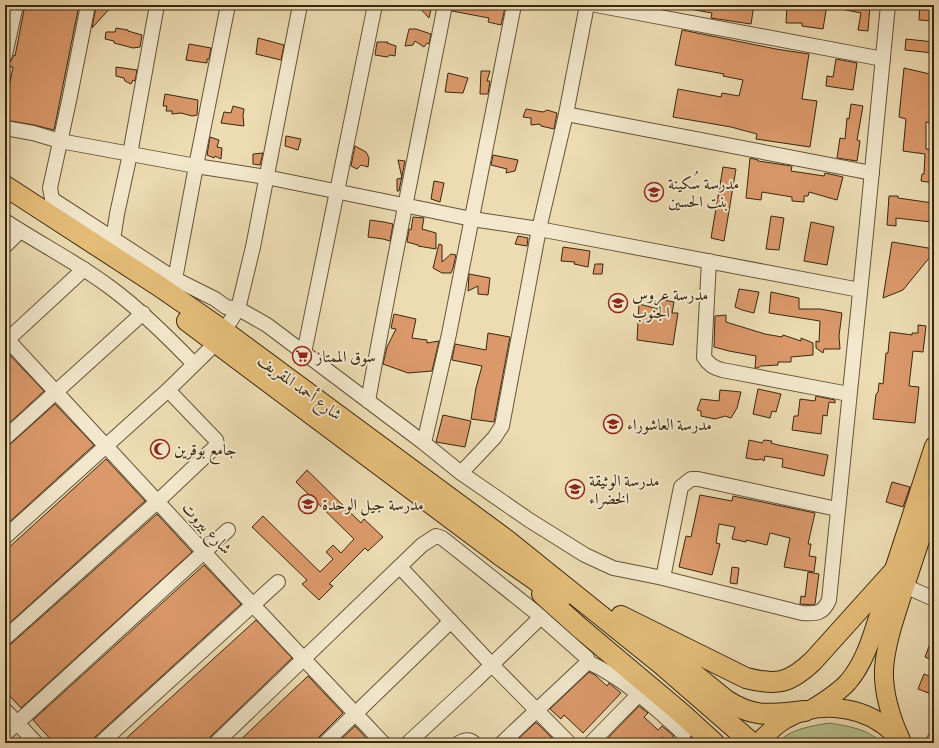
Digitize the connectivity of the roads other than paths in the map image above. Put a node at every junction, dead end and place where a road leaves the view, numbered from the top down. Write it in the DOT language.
graph roads {
  1 [pos="16,5"];
  2 [pos="88,5"];
  3 [pos="157,5"];
  4 [pos="228,5"];
  5 [pos="300,5"];
  6 [pos="375,5"];
  7 [pos="445,5"];
  8 [pos="514,5"];
  9 [pos="587,5"];
  10 [pos="596,5"];
  11 [pos="888,5"];
  12 [pos="5,55"];
  13 [pos="883,59"];
  14 [pos="566,114"];
  15 [pos="5,128"];
  16 [pos="60,141"];
  17 [pos="130,154"];
  18 [pos="196,166"];
  19 [pos="872,173"];
  20 [pos="266,177"];
  21 [pos="5,186"];
  22 [pos="337,192"];
  23 [pos="5,200"];
  24 [pos="404,206"];
  25 [pos="472,219"];
  26 [pos="5,222"];
  27 [pos="539,229"];
  28 [pos="20,231"];
  29 [pos="113,240"];
  30 [pos="5,246"];
  31 [pos="709,261"];
  32 [pos="84,270"];
  33 [pos="175,278"];
  34 [pos="860,290"];
  35 [pos="238,309"];
  36 [pos="143,313"];
  37 [pos="220,337"];
  38 [pos="6,340"];
  39 [pos="304,353"];
  40 [pos="194,364"];
  41 [pos="168,390"];
  42 [pos="56,393"];
  43 [pos="849,394"];
  44 [pos="368,401"];
  45 [pos="5,438"];
  46 [pos="424,443"];
  47 [pos="106,446"];
  48 [pos="934,446"];
  49 [pos="461,473"];
  50 [pos="934,498"];
  51 [pos="158,501"];
  52 [pos="837,509"];
  53 [pos="228,530"];
  54 [pos="928,535"];
  55 [pos="5,537"];
  56 [pos="504,549"];
  57 [pos="205,552"];
  58 [pos="400,567"];
  59 [pos="663,578"];
  60 [pos="900,578"];
  61 [pos="278,582"];
  62 [pos="934,599"];
  63 [pos="253,605"];
  64 [pos="582,608"];
  65 [pos="621,616"];
  66 [pos="541,617"];
  67 [pos="451,620"];
  68 [pos="5,638"];
  69 [pos="304,659"];
  70 [pos="588,662"];
  71 [pos="492,665"];
  72 [pos="639,694"];
  73 [pos="5,710"];
  74 [pos="537,710"];
  75 [pos="809,710"];
  76 [pos="356,714"];
  77 [pos="17,723"];
  78 [pos="686,732"];
  79 [pos="5,734"];
  80 [pos="902,742"];
  81 [pos="36,743"];
  82 [pos="101,743"];
  83 [pos="216,743"];
  84 [pos="325,743"];
  85 [pos="383,743"];
  86 [pos="408,743"];
  87 [pos="459,743"];
  88 [pos="474,743"];
  89 [pos="502,743"];
  90 [pos="569,743"];
  91 [pos="591,743"];
  92 [pos="714,743"];
  93 [pos="734,743"];
  94 [pos="752,743"];
  95 [pos="758,743"];
  1 -- 12 [label="street"];
  2 -- 16 [label="street"];
  3 -- 17 [label="street"];
  4 -- 18 [label="street"];
  5 -- 20 [label="street"];
  6 -- 22 [label="street"];
  7 -- 24 [label="street"];
  8 -- 25 [label="street"];
  9 -- 14 [label="street"];
  10 -- 13 [label="street"];
  11 -- 13 [label="street"];
  13 -- 19 [label="street"];
  14 -- 19 [label="street"];
  14 -- 27 [label="street"];
  15 -- 16 [label="street"];
  16 -- 17 [label="street"];
  16 -- 29 [label="street"];
  17 -- 18 [label="street"];
  17 -- 29 [label="street"];
  18 -- 20 [label="street"];
  18 -- 33 [label="street"];
  19 -- 34 [label="street"];
  20 -- 22 [label="street"];
  20 -- 35 [label="street"];
  21 -- 37 [label="highway, شارع أحمد المقريف"];
  22 -- 24 [label="street"];
  22 -- 39 [label="street"];
  23 -- 37 [label="highway, شارع أحمد المقريف"];
  24 -- 25 [label="street"];
  24 -- 44 [label="street"];
  25 -- 27 [label="street"];
  25 -- 46 [label="street"];
  26 -- 28 [label="street"];
  27 -- 31 [label="street"];
  27 -- 49 [label="street"];
  28 -- 30 [label="street"];
  28 -- 32 [label="street"];
  29 -- 33 [label="street"];
  31 -- 34 [label="street"];
  31 -- 43 [label="street"];
  32 -- 36 [label="street"];
  32 -- 38 [label="street"];
  33 -- 35 [label="street"];
  34 -- 43 [label="street"];
  35 -- 37 [label="street"];
  35 -- 39 [label="street"];
  36 -- 40 [label="street"];
  36 -- 42 [label="street"];
  37 -- 40 [label="street"];
  37 -- 56 [label="highway, شارع أحمد المقريف"];
  38 -- 42 [label="street, شارع بيروت"];
  39 -- 44 [label="street"];
  40 -- 41 [label="street"];
  41 -- 47 [label="street"];
  41 -- 51 [label="street"];
  42 -- 45 [label="street"];
  42 -- 47 [label="street, شارع بيروت"];
  43 -- 52 [label="street"];
  44 -- 46 [label="street"];
  46 -- 49 [label="street"];
  47 -- 51 [label="street, شارع بيروت"];
  47 -- 55 [label="street"];
  48 -- 60 [label="main road"];
  49 -- 59 [label="street"];
  50 -- 54 [label="main road"];
  51 -- 57 [label="street, شارع بيروت"];
  51 -- 68 [label="street"];
  52 -- 59 [label="street"];
  52 -- 59 [label="street"];
  53 -- 57 [label="street"];
  54 -- 60 [label="main road"];
  56 -- 64 [label="highway, شارع أحمد المقريف"];
  56 -- 65 [label="highway"];
  56 -- 78 [label="highway"];
  57 -- 63 [label="street, شارع بيروت"];
  57 -- 77 [label="street"];
  58 -- 66 [label="street"];
  58 -- 67 [label="street"];
  58 -- 69 [label="street"];
  60 -- 62 [label="street"];
  60 -- 65 [label="highway"];
  60 -- 75 [label="main road"];
  60 -- 80 [label="main road"];
  61 -- 63 [label="street"];
  63 -- 69 [label="street, شارع بيروت"];
  63 -- 82 [label="street"];
  64 -- 93 [label="highway"];
  64 -- 94 [label="highway"];
  65 -- 75 [label="highway"];
  66 -- 70 [label="street"];
  66 -- 71 [label="street"];
  67 -- 71 [label="street"];
  67 -- 76 [label="street"];
  69 -- 76 [label="street, شارع بيروت"];
  69 -- 83 [label="street"];
  70 -- 72 [label="street"];
  70 -- 74 [label="street"];
  71 -- 74 [label="street"];
  71 -- 86 [label="street"];
  72 -- 78 [label="street"];
  72 -- 91 [label="street"];
  73 -- 77 [label="street"];
  74 -- 89 [label="street"];
  74 -- 90 [label="street"];
  75 -- 80 [label="main road"];
  75 -- 95 [label="main road"];
  76 -- 84 [label="street"];
  76 -- 85 [label="street, شارع بيروت"];
  77 -- 79 [label="street"];
  77 -- 81 [label="street"];
  78 -- 92 [label="highway"];
  87 -- 88 [label="street"];
}
